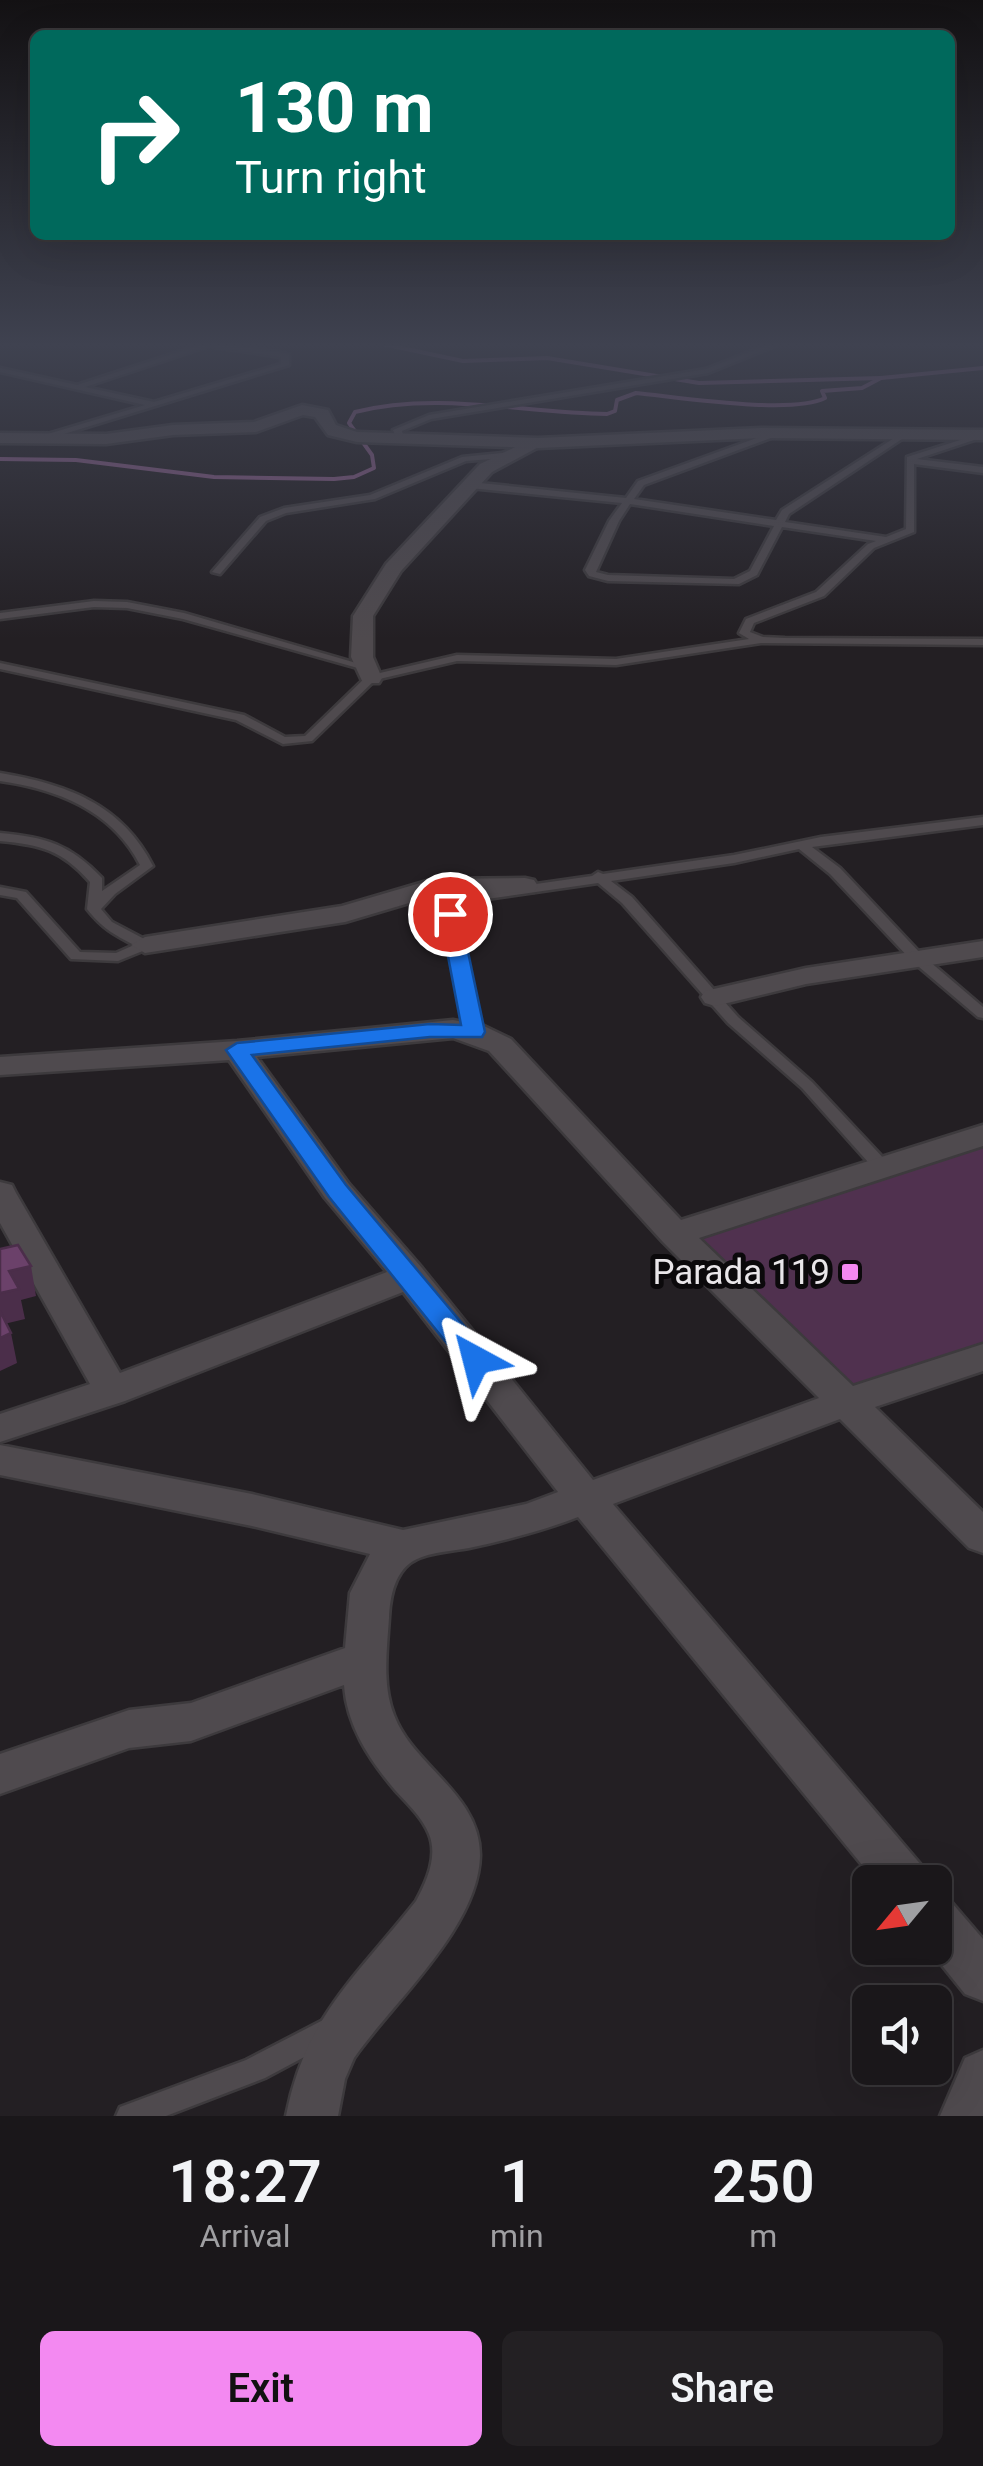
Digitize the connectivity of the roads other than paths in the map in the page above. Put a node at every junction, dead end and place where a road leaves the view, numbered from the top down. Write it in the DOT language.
graph roads {
  1 [pos="503,442"];
  2 [pos="568,442"];
  3 [pos="751,442"];
  4 [pos="891,442"];
  5 [pos="959,442"];
  6 [pos="538,443"];
  7 [pos="512,455"];
  8 [pos="910,461"];
  9 [pos="983,470"];
  10 [pos="470,484"];
  11 [pos="627,502"];
  12 [pos="777,525"];
  13 [pos="886,540"];
  14 [pos="217,572"];
  15 [pos="0,616"];
  16 [pos="761,640"];
  17 [pos="983,642"];
  18 [pos="0,666"];
  19 [pos="368,672"];
  20 [pos="0,777"];
  21 [pos="983,822"];
  22 [pos="0,837"];
  23 [pos="802,845"];
  24 [pos="598,876"];
  25 [pos="525,886"];
  26 [pos="0,890"];
  27 [pos="94,909"];
  28 [pos="145,945"];
  29 [pos="983,949"];
  30 [pos="917,958"];
  31 [pos="716,997"];
  32 [pos="983,1014"];
  33 [pos="474,1032"];
  34 [pos="237,1050"];
  35 [pos="0,1066"];
  36 [pos="983,1135"];
  37 [pos="882,1168"];
  38 [pos="0,1193"];
  39 [pos="675,1234"];
  40 [pos="410,1276"];
  41 [pos="983,1357"];
  42 [pos="112,1391"];
  43 [pos="845,1403"];
  44 [pos="0,1428"];
  45 [pos="0,1460"];
  46 [pos="584,1498"];
  47 [pos="983,1537"];
  48 [pos="403,1546"];
  49 [pos="365,1659"];
  50 [pos="0,1774"];
  51 [pos="890,1865"];
  52 [pos="952,1940"];
  53 [pos="983,1977"];
  54 [pos="349,2017"];
  55 [pos="983,2076"];
  56 [pos="129,2116"];
  57 [pos="312,2116"];
  58 [pos="966,2116"];
  1 -- 6 [label="street"];
  2 -- 6 [label="street"];
  3 -- 11 [label="lane"];
  4 -- 12 [label="lane"];
  5 -- 8 [label="lane"];
  6 -- 7 [label="street"];
  7 -- 10 [label="street"];
  7 -- 14 [label="lane"];
  8 -- 9 [label="lane"];
  8 -- 13 [label="lane"];
  10 -- 11 [label="lane"];
  10 -- 19 [label="street"];
  11 -- 12 [label="lane"];
  11 -- 12 [label="lane"];
  12 -- 13 [label="lane"];
  13 -- 16 [label="lane"];
  15 -- 19 [label="lane"];
  16 -- 17 [label="lane"];
  16 -- 19 [label="lane"];
  18 -- 19 [label="lane"];
  20 -- 27 [label="lane"];
  21 -- 23 [label="lane"];
  22 -- 27 [label="lane"];
  23 -- 24 [label="lane"];
  23 -- 30 [label="lane"];
  24 -- 25 [label="lane"];
  24 -- 31 [label="lane"];
  25 -- 28 [label="street"];
  25 -- 33 [label="lane"];
  26 -- 28 [label="lane"];
  27 -- 28 [label="lane"];
  29 -- 30 [label="street"];
  30 -- 31 [label="street"];
  30 -- 32 [label="lane"];
  31 -- 37 [label="lane"];
  33 -- 34 [label="street"];
  33 -- 39 [label="street"];
  34 -- 35 [label="street"];
  34 -- 40 [label="street"];
  36 -- 37 [label="street"];
  37 -- 39 [label="street"];
  38 -- 42 [label="street"];
  39 -- 43 [label="street"];
  40 -- 42 [label="street"];
  40 -- 46 [label="street"];
  41 -- 43 [label="street"];
  42 -- 44 [label="street"];
  43 -- 46 [label="street"];
  43 -- 47 [label="street"];
  45 -- 48 [label="street"];
  46 -- 48 [label="street"];
  46 -- 51 [label="street"];
  48 -- 49 [label="street"];
  49 -- 50 [label="street"];
  49 -- 54 [label="street"];
  52 -- 53 [label="street"];
  54 -- 56 [label="lane"];
  54 -- 57 [label="street"];
  55 -- 58 [label="street"];
}
